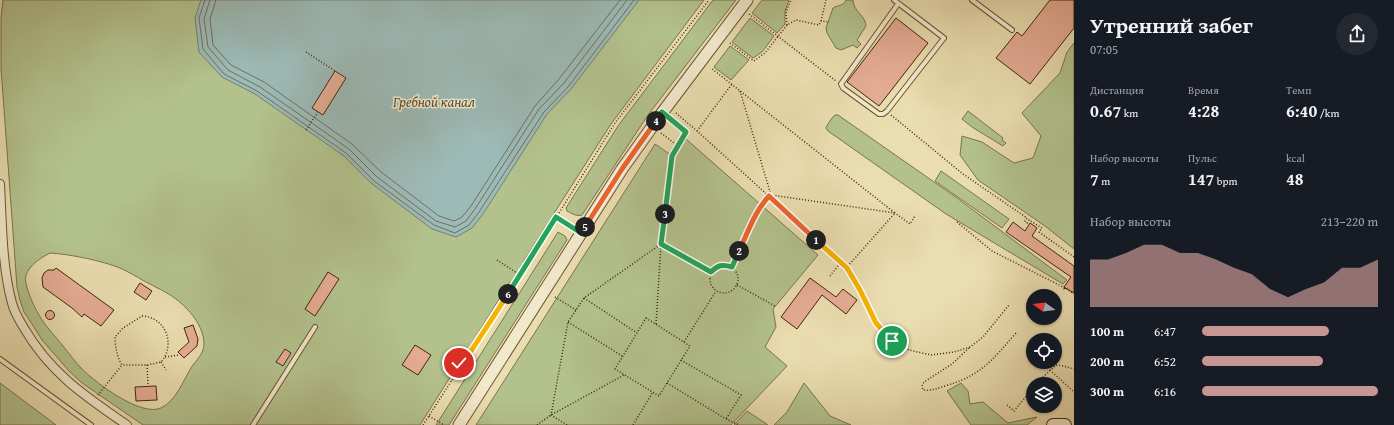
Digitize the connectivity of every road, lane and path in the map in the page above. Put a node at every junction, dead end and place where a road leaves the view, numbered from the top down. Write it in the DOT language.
graph roads {
  1 [pos="709,0"];
  2 [pos="747,0"];
  3 [pos="791,0"];
  4 [pos="826,0"];
  5 [pos="894,0"];
  6 [pos="972,0"];
  7 [pos="898,4"];
  8 [pos="749,14"];
  9 [pos="821,21"];
  10 [pos="829,22"];
  11 [pos="787,25"];
  12 [pos="1012,30"];
  13 [pos="778,36"];
  14 [pos="730,42"];
  15 [pos="306,52"];
  16 [pos="711,68"];
  17 [pos="335,71"];
  18 [pos="732,84"];
  19 [pos="841,84"];
  20 [pos="740,91"];
  21 [pos="887,111"];
  22 [pos="318,112"];
  23 [pos="662,112"];
  24 [pos="676,113"];
  25 [pos="306,130"];
  26 [pos="697,131"];
  27 [pos="661,133"];
  28 [pos="678,146"];
  29 [pos="0,184"];
  30 [pos="770,196"];
  31 [pos="895,213"];
  32 [pos="915,216"];
  33 [pos="556,217"];
  34 [pos="957,222"];
  35 [pos="581,233"];
  36 [pos="661,244"];
  37 [pos="1074,257"];
  38 [pos="497,260"];
  39 [pos="841,262"];
  40 [pos="732,267"];
  41 [pos="847,268"];
  42 [pos="711,272"];
  43 [pos="520,275"];
  44 [pos="830,276"];
  45 [pos="737,285"];
  46 [pos="716,291"];
  47 [pos="1074,294"];
  48 [pos="554,296"];
  49 [pos="584,298"];
  50 [pos="1009,305"];
  51 [pos="775,306"];
  52 [pos="576,310"];
  53 [pos="568,322"];
  54 [pos="656,324"];
  55 [pos="315,327"];
  56 [pos="637,333"];
  57 [pos="1016,333"];
  58 [pos="684,342"];
  59 [pos="970,347"];
  60 [pos="179,355"];
  61 [pos="165,357"];
  62 [pos="622,357"];
  63 [pos="0,359"];
  64 [pos="681,360"];
  65 [pos="161,362"];
  66 [pos="459,363"];
  67 [pos="122,365"];
  68 [pos="147,365"];
  69 [pos="462,365"];
  70 [pos="166,370"];
  71 [pos="1050,370"];
  72 [pos="1074,370"];
  73 [pos="624,375"];
  74 [pos="1044,377"];
  75 [pos="667,383"];
  76 [pos="148,385"];
  77 [pos="652,392"];
  78 [pos="1074,392"];
  79 [pos="1026,396"];
  80 [pos="93,401"];
  81 [pos="1007,405"];
  82 [pos="552,415"];
  83 [pos="429,416"];
  84 [pos="726,419"];
  85 [pos="90,425"];
  86 [pos="127,425"];
  87 [pos="253,425"];
  88 [pos="423,425"];
  89 [pos="444,425"];
  90 [pos="459,425"];
  91 [pos="536,425"];
  92 [pos="567,425"];
  93 [pos="633,425"];
  94 [pos="739,425"];
  95 [pos="1053,425"];
  96 [pos="1065,425"];
  1 -- 33 [label="path"];
  2 -- 23 [label="street"];
  3 -- 11 [label="path"];
  4 -- 9 [label="path"];
  5 -- 7 [label="lane"];
  6 -- 12 [label="lane"];
  7 -- 19 [label="lane"];
  7 -- 21 [label="lane"];
  8 -- 13 [label="path"];
  9 -- 10 [label="path"];
  9 -- 11 [label="path"];
  11 -- 13 [label="path"];
  13 -- 14 [label="path"];
  13 -- 19 [label="path"];
  15 -- 17 [label="path"];
  16 -- 18 [label="path"];
  18 -- 20 [label="path"];
  18 -- 26 [label="path"];
  19 -- 21 [label="lane"];
  20 -- 30 [label="path"];
  20 -- 31 [label="path"];
  21 -- 37 [label="path"];
  22 -- 25 [label="path"];
  23 -- 28 [label="lane"];
  23 -- 35 [label="street"];
  24 -- 26 [label="path"];
  26 -- 30 [label="path"];
  27 -- 28 [label="path"];
  28 -- 36 [label="path"];
  29 -- 80 [label="street"];
  30 -- 31 [label="path"];
  30 -- 39 [label="path"];
  30 -- 40 [label="path"];
  31 -- 32 [label="path"];
  31 -- 41 [label="path"];
  33 -- 35 [label="lane"];
  33 -- 43 [label="path"];
  34 -- 47 [label="path"];
  35 -- 90 [label="street"];
  36 -- 42 [label="path"];
  36 -- 49 [label="path"];
  36 -- 54 [label="path"];
  38 -- 43 [label="path"];
  39 -- 41 [label="path"];
  39 -- 44 [label="path"];
  40 -- 42 [label="path"];
  40 -- 45 [label="path"];
  41 -- 59 [label="path"];
  42 -- 46 [label="path"];
  43 -- 69 [label="path"];
  45 -- 46 [label="path"];
  45 -- 51 [label="path"];
  46 -- 58 [label="path"];
  48 -- 52 [label="path"];
  49 -- 52 [label="path"];
  49 -- 56 [label="path"];
  50 -- 59 [label="path"];
  52 -- 53 [label="path"];
  53 -- 62 [label="path"];
  53 -- 82 [label="path"];
  54 -- 56 [label="path"];
  54 -- 58 [label="path"];
  55 -- 87 [label="lane"];
  56 -- 62 [label="path"];
  57 -- 59 [label="path"];
  58 -- 64 [label="path"];
  60 -- 61 [label="path"];
  61 -- 65 [label="path"];
  61 -- 67 [label="path"];
  62 -- 73 [label="path"];
  63 -- 85 [label="lane"];
  64 -- 75 [label="path"];
  64 -- 84 [label="path"];
  65 -- 68 [label="path"];
  65 -- 70 [label="path"];
  66 -- 69 [label="path"];
  67 -- 68 [label="path"];
  67 -- 80 [label="path"];
  68 -- 76 [label="path"];
  69 -- 83 [label="path"];
  71 -- 72 [label="path"];
  71 -- 74 [label="path"];
  71 -- 78 [label="path"];
  73 -- 77 [label="path"];
  73 -- 82 [label="path"];
  75 -- 77 [label="path"];
  75 -- 84 [label="path"];
  77 -- 93 [label="path"];
  79 -- 81 [label="path"];
  80 -- 86 [label="street"];
  82 -- 91 [label="path"];
  82 -- 92 [label="path"];
  83 -- 88 [label="path"];
  83 -- 89 [label="path"];
  84 -- 94 [label="path"];
  95 -- 96 [label="main road"];
}
